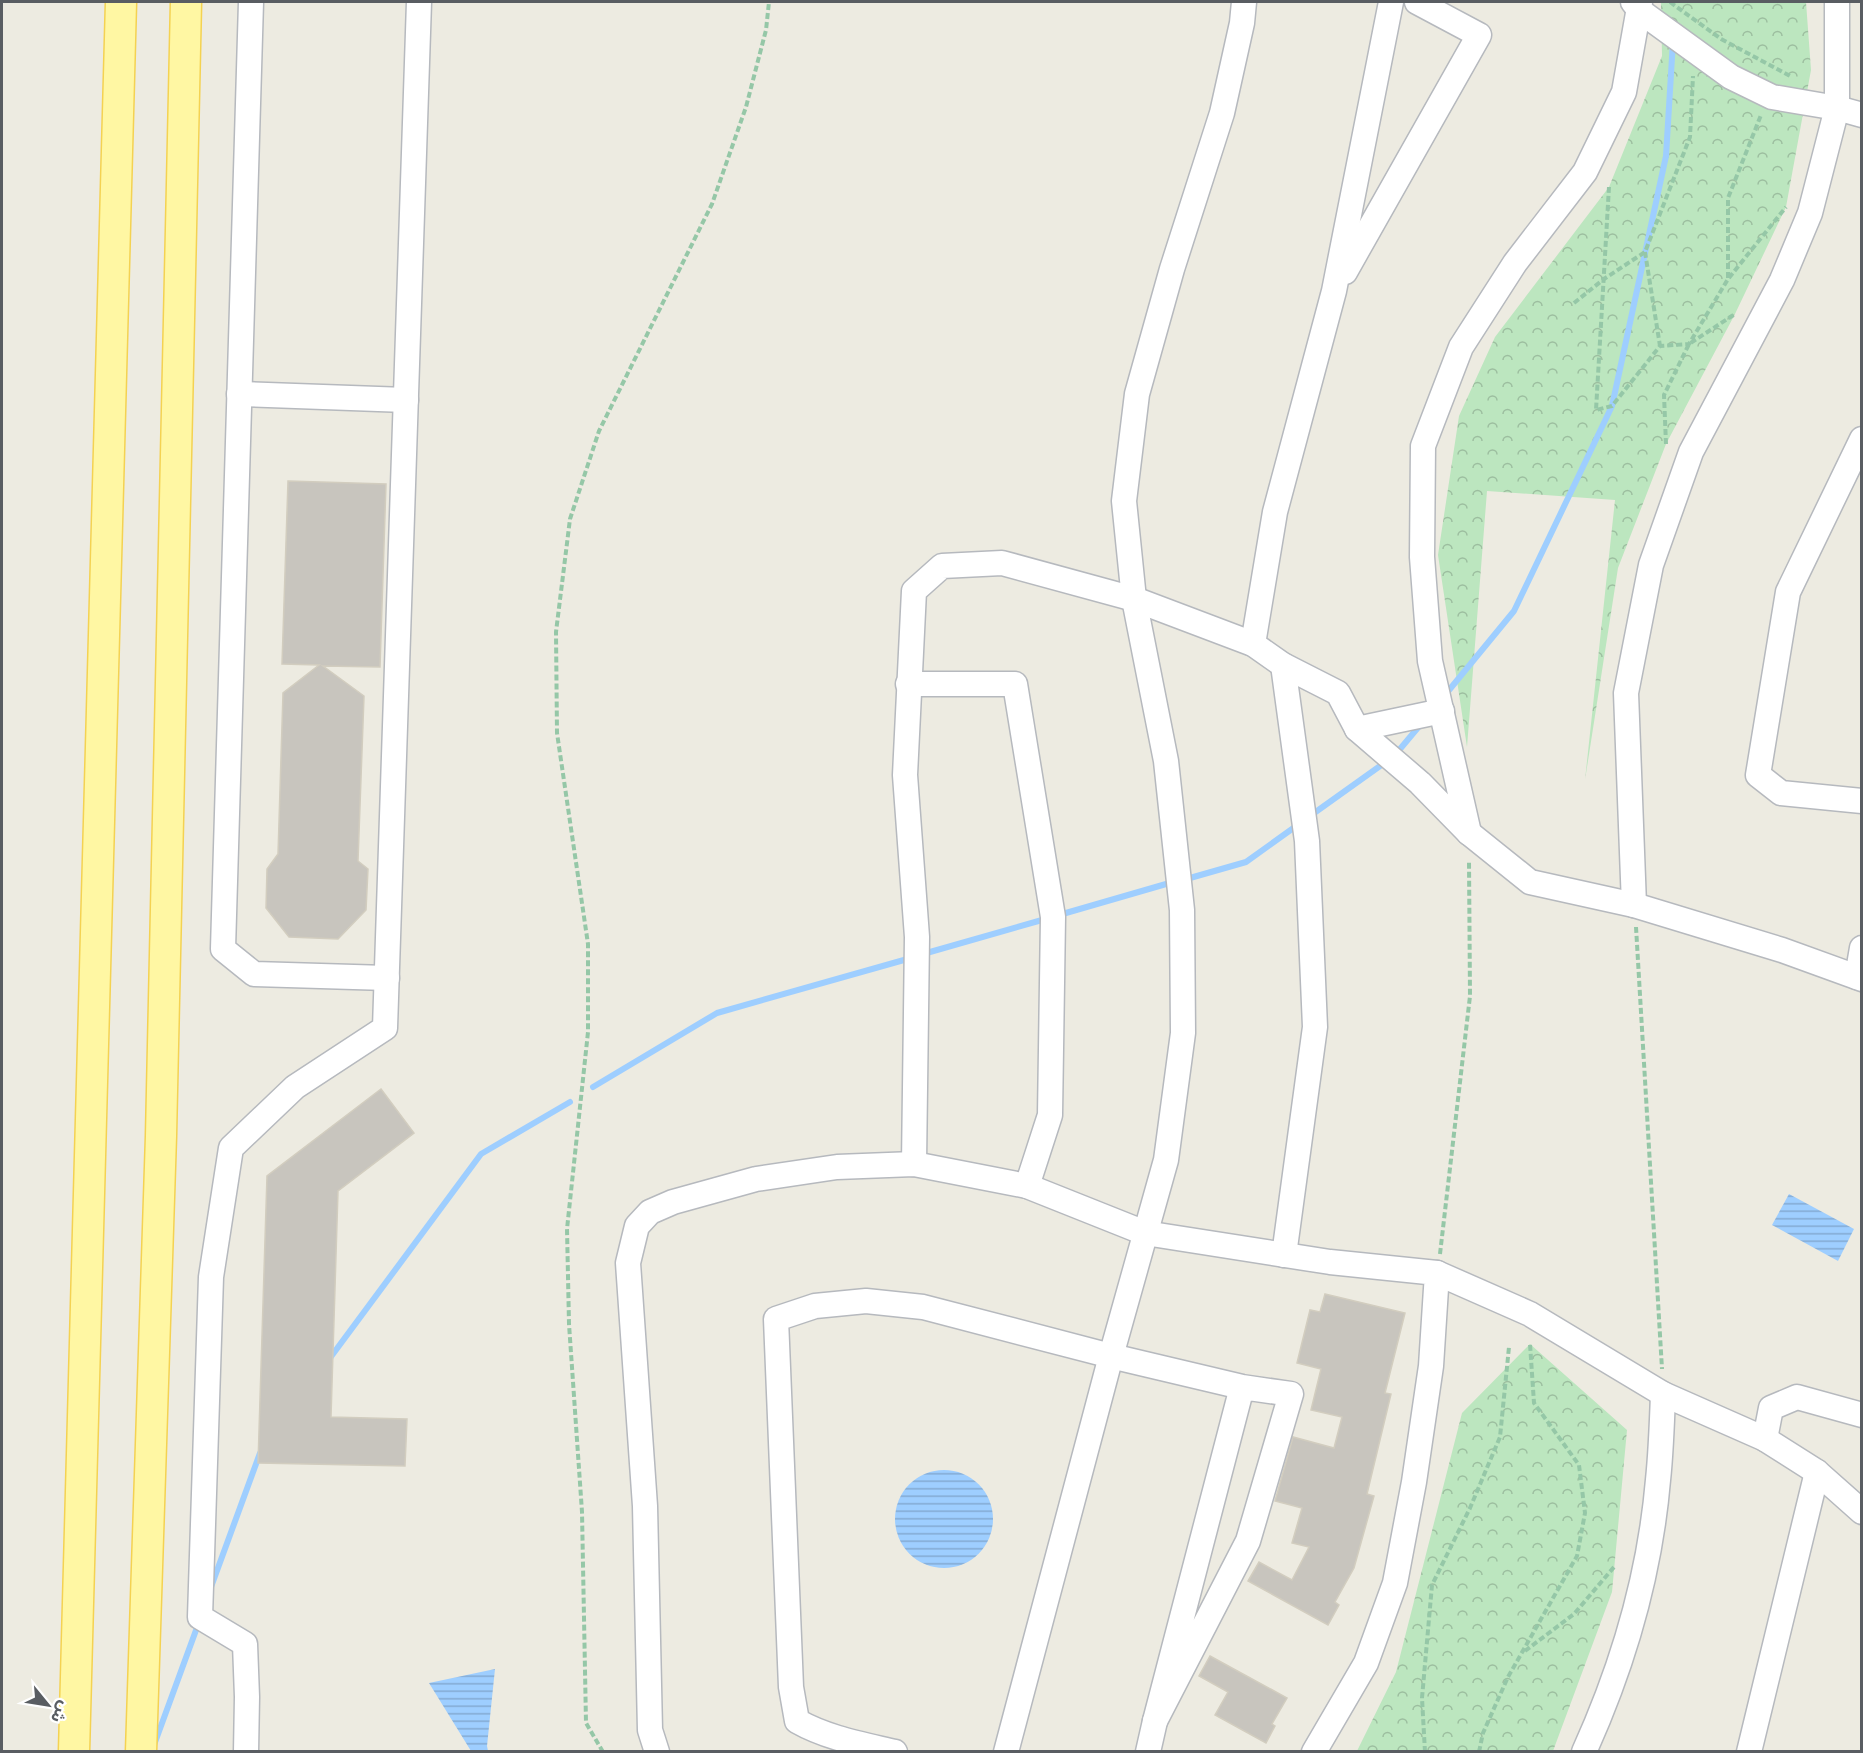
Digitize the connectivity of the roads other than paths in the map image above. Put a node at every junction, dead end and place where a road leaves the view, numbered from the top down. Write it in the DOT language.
graph roads {
  1 [pos="121,2"];
  2 [pos="186,2"];
  3 [pos="251,2"];
  4 [pos="419,2"];
  5 [pos="1244,2"];
  6 [pos="1391,2"];
  7 [pos="1417,2"];
  8 [pos="1837,2"];
  9 [pos="1638,5"];
  10 [pos="1837,108"];
  11 [pos="1862,114"];
  12 [pos="1334,291"];
  13 [pos="239,394"];
  14 [pos="406,400"];
  15 [pos="1862,440"];
  16 [pos="1134,599"];
  17 [pos="1253,644"];
  18 [pos="1283,665"];
  19 [pos="908,684"];
  20 [pos="1442,711"];
  21 [pos="1357,729"];
  22 [pos="1862,801"];
  23 [pos="1469,833"];
  24 [pos="1634,905"];
  25 [pos="1862,948"];
  26 [pos="387,978"];
  27 [pos="1859,978"];
  28 [pos="914,1164"];
  29 [pos="1027,1186"];
  30 [pos="1145,1233"];
  31 [pos="1284,1255"];
  32 [pos="1437,1273"];
  33 [pos="1111,1356"];
  34 [pos="1242,1387"];
  35 [pos="1663,1394"];
  36 [pos="1862,1415"];
  37 [pos="1765,1439"];
  38 [pos="1817,1472"];
  39 [pos="1862,1512"];
  40 [pos="1155,1721"];
  41 [pos="74,1752"];
  42 [pos="141,1752"];
  43 [pos="246,1752"];
  44 [pos="657,1752"];
  45 [pos="895,1752"];
  46 [pos="1006,1752"];
  47 [pos="1148,1752"];
  48 [pos="1314,1752"];
  49 [pos="1584,1752"];
  50 [pos="1749,1752"];
  1 -- 41 [label="main road"];
  2 -- 42 [label="main road"];
  3 -- 13 [label="street"];
  4 -- 14 [label="street"];
  5 -- 16 [label="street"];
  6 -- 12 [label="street"];
  7 -- 12 [label="street"];
  8 -- 10 [label="street"];
  9 -- 10 [label="street"];
  9 -- 20 [label="street"];
  10 -- 11 [label="street"];
  10 -- 24 [label="street"];
  12 -- 17 [label="street"];
  13 -- 14 [label="street"];
  13 -- 26 [label="street"];
  14 -- 26 [label="street"];
  15 -- 22 [label="street"];
  16 -- 17 [label="street"];
  16 -- 19 [label="street"];
  16 -- 30 [label="street"];
  17 -- 18 [label="street"];
  18 -- 21 [label="street"];
  18 -- 31 [label="street"];
  19 -- 28 [label="street"];
  19 -- 29 [label="street"];
  20 -- 21 [label="street"];
  20 -- 23 [label="street"];
  21 -- 23 [label="street"];
  23 -- 24 [label="street"];
  24 -- 27 [label="street"];
  25 -- 27 [label="street"];
  26 -- 43 [label="street"];
  28 -- 29 [label="street"];
  28 -- 44 [label="street"];
  29 -- 30 [label="street"];
  30 -- 31 [label="street"];
  30 -- 33 [label="street"];
  31 -- 32 [label="street"];
  32 -- 35 [label="street"];
  32 -- 48 [label="street"];
  33 -- 34 [label="street"];
  33 -- 45 [label="street"];
  33 -- 46 [label="street"];
  34 -- 40 [label="street"];
  34 -- 40 [label="street"];
  35 -- 37 [label="street"];
  35 -- 49 [label="street"];
  36 -- 37 [label="street"];
  37 -- 38 [label="street"];
  38 -- 39 [label="street"];
  38 -- 50 [label="street"];
  40 -- 47 [label="street"];
}
